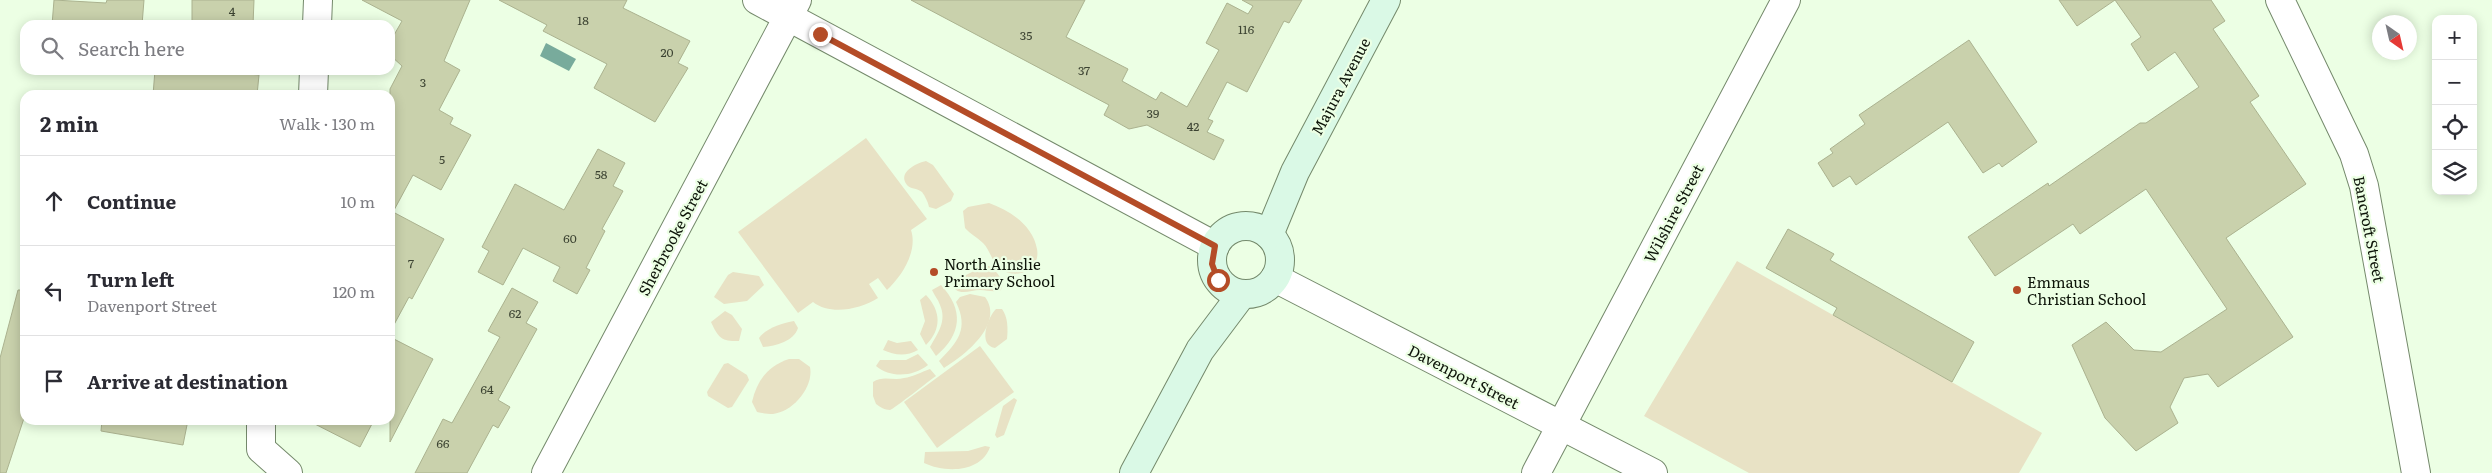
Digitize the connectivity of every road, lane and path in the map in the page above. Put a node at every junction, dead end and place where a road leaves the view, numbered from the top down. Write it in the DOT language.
graph roads {
  1 [pos="318,0"];
  2 [pos="757,0"];
  3 [pos="1386,0"];
  4 [pos="1786,0"];
  5 [pos="2280,0"];
  6 [pos="793,9"];
  7 [pos="317,20"];
  8 [pos="314,75"];
  9 [pos="313,90"];
  10 [pos="1295,172"];
  11 [pos="1239,227"];
  12 [pos="1270,235"];
  13 [pos="1215,246"];
  14 [pos="1275,278"];
  15 [pos="1218,280"];
  16 [pos="1242,294"];
  17 [pos="1200,350"];
  18 [pos="261,425"];
  19 [pos="1560,425"];
  20 [pos="288,473"];
  21 [pos="546,473"];
  22 [pos="1134,473"];
  23 [pos="1536,473"];
  24 [pos="1653,473"];
  25 [pos="2416,473"];
  1 -- 7 [label="street"];
  2 -- 6 [label="street"];
  3 -- 10 [label="main road, Majura Avenue"];
  4 -- 19 [label="street, Wilshire Street"];
  5 -- 25 [label="street, Bancroft Street"];
  6 -- 13 [label="street"];
  6 -- 21 [label="street, Sherbrooke Street"];
  8 -- 9 [label="street"];
  10 -- 11 [label="main road, Majura Avenue"];
  10 -- 12 [label="main road, Majura Avenue"];
  11 -- 12 [label="main road"];
  11 -- 13 [label="main road"];
  12 -- 14 [label="main road"];
  13 -- 15 [label="main road"];
  14 -- 16 [label="main road"];
  14 -- 19 [label="street, Davenport Street"];
  15 -- 16 [label="main road"];
  15 -- 17 [label="main road"];
  16 -- 17 [label="main road"];
  17 -- 22 [label="main road"];
  18 -- 20 [label="street"];
  19 -- 23 [label="street, Wilshire Street"];
  19 -- 24 [label="street, Davenport Street"];
}
